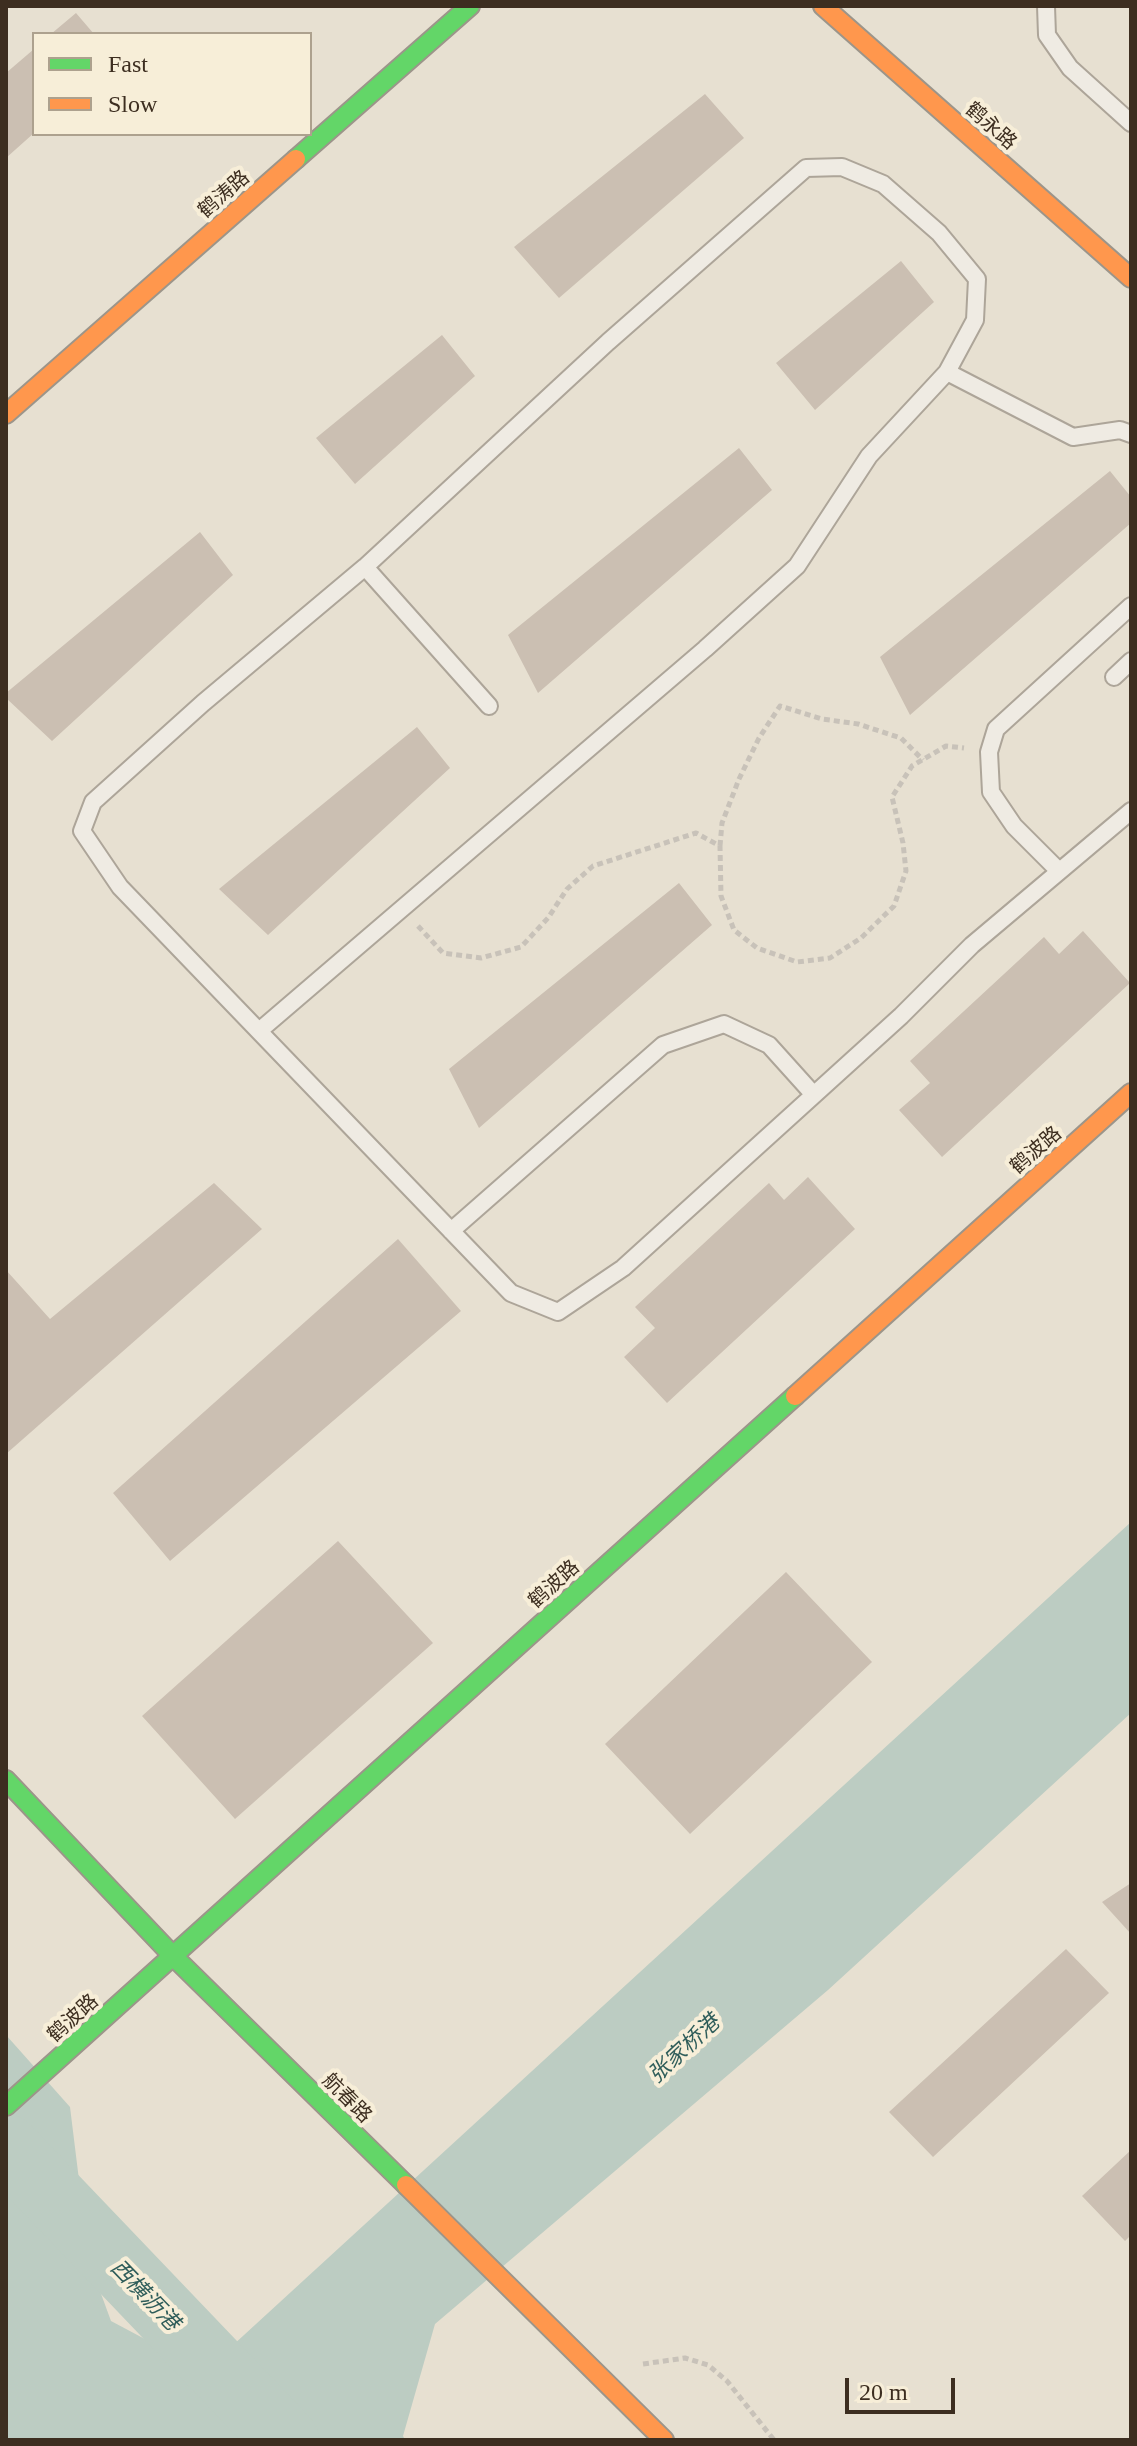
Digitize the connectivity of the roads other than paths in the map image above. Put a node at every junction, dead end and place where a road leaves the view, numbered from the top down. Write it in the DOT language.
graph roads {
  1 [pos="470,6"];
  2 [pos="823,6"];
  3 [pos="1046,6"];
  4 [pos="1131,123"];
  5 [pos="1131,278"];
  6 [pos="947,372"];
  7 [pos="6,414"];
  8 [pos="1131,434"];
  9 [pos="365,567"];
  10 [pos="1131,606"];
  11 [pos="1131,661"];
  12 [pos="1114,677"];
  13 [pos="489,706"];
  14 [pos="1131,811"];
  15 [pos="1059,871"];
  16 [pos="259,1031"];
  17 [pos="1131,1093"];
  18 [pos="814,1095"];
  19 [pos="451,1231"];
  20 [pos="6,1780"];
  21 [pos="173,1956"];
  22 [pos="6,2106"];
  23 [pos="664,2440"];
  1 -- 7 [label="street, 鹤涛路"];
  2 -- 5 [label="street, 鹤永路"];
  3 -- 4 [label="lane"];
  6 -- 8 [label="lane"];
  6 -- 9 [label="lane"];
  6 -- 16 [label="lane"];
  9 -- 13 [label="lane"];
  9 -- 16 [label="lane"];
  10 -- 15 [label="lane"];
  11 -- 12 [label="lane"];
  14 -- 15 [label="lane"];
  15 -- 18 [label="lane"];
  16 -- 19 [label="lane"];
  17 -- 21 [label="street, 鹤波路"];
  18 -- 19 [label="lane"];
  18 -- 19 [label="lane"];
  20 -- 21 [label="street, 航春路"];
  21 -- 22 [label="street, 鹤波路"];
  21 -- 23 [label="street, 航春路"];
}
